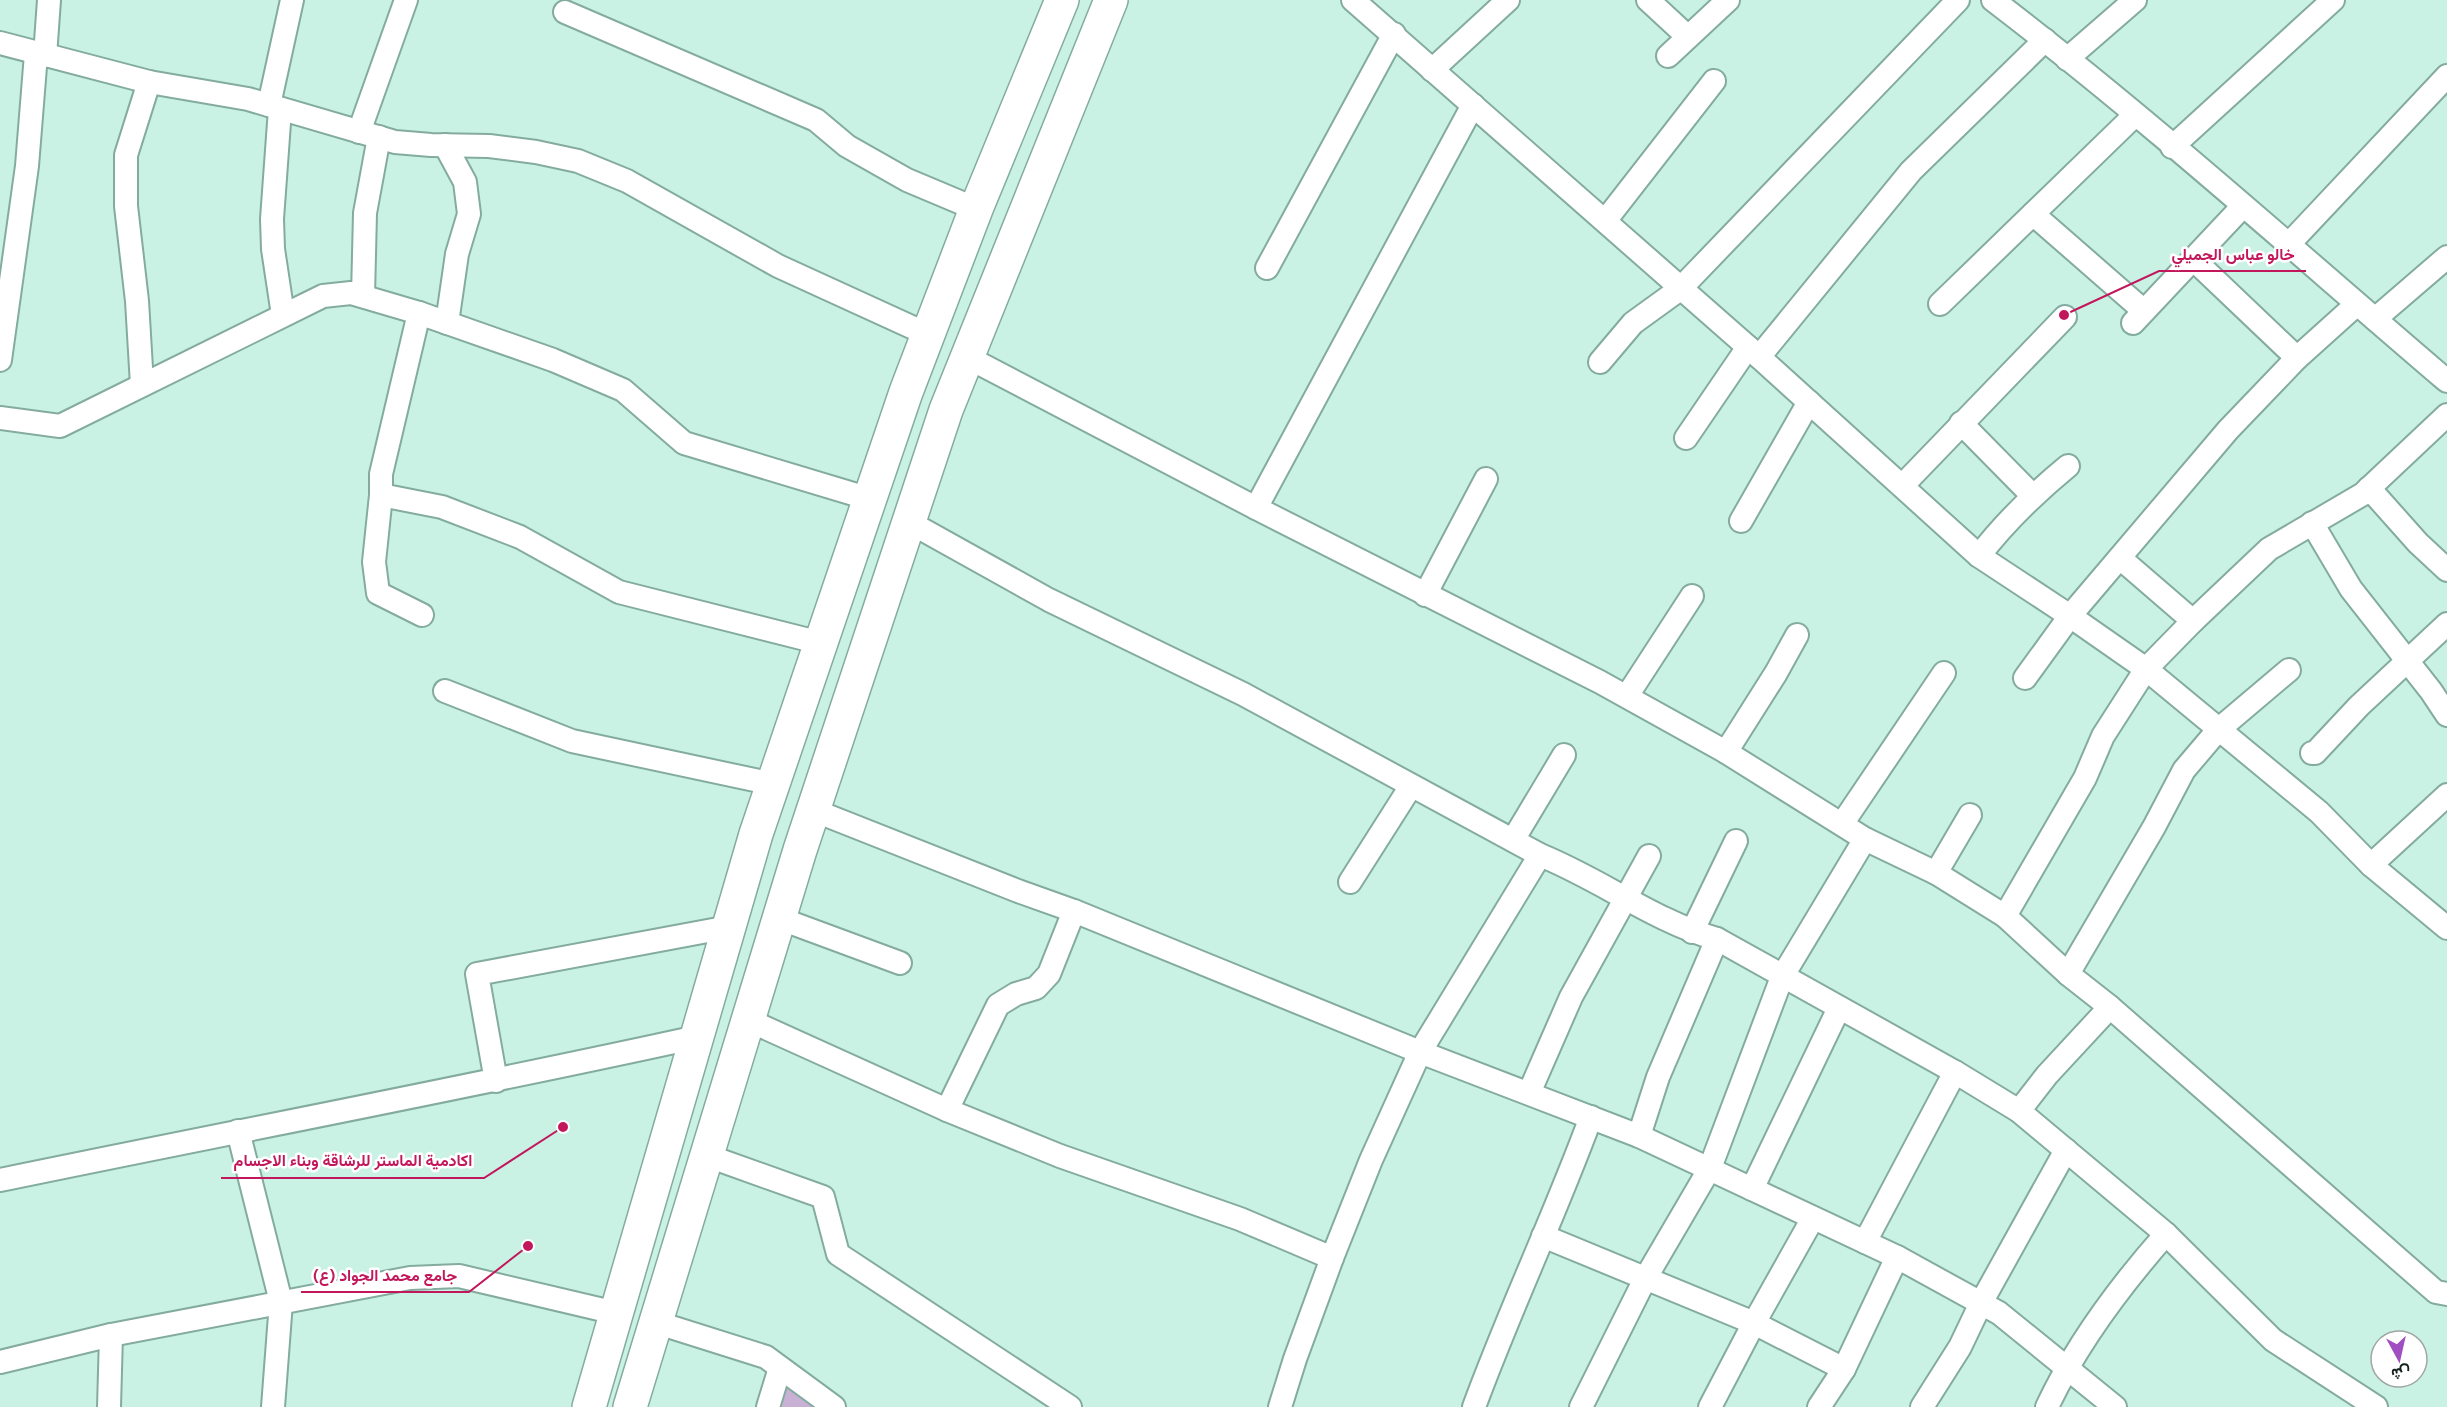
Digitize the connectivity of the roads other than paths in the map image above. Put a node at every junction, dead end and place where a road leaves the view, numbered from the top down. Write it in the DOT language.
graph roads {
  1 [pos="49,0"];
  2 [pos="292,0"];
  3 [pos="406,0"];
  4 [pos="1062,0"];
  5 [pos="1111,0"];
  6 [pos="1353,0"];
  7 [pos="1508,0"];
  8 [pos="1648,0"];
  9 [pos="1728,0"];
  10 [pos="1958,0"];
  11 [pos="1994,0"];
  12 [pos="2135,0"];
  13 [pos="2330,1"];
  14 [pos="565,12"];
  15 [pos="1394,34"];
  16 [pos="1688,37"];
  17 [pos="2045,40"];
  18 [pos="0,43"];
  19 [pos="41,55"];
  20 [pos="1668,56"];
  21 [pos="2067,59"];
  22 [pos="1432,70"];
  23 [pos="2447,76"];
  24 [pos="1714,81"];
  25 [pos="149,82"];
  26 [pos="1473,105"];
  27 [pos="274,107"];
  28 [pos="2135,116"];
  29 [pos="369,134"];
  30 [pos="445,146"];
  31 [pos="2172,147"];
  32 [pos="2243,206"];
  33 [pos="976,208"];
  34 [pos="2033,214"];
  35 [pos="1605,221"];
  36 [pos="2288,245"];
  37 [pos="2447,257"];
  38 [pos="2193,259"];
  39 [pos="1267,268"];
  40 [pos="1680,289"];
  41 [pos="363,296"];
  42 [pos="1940,304"];
  43 [pos="2357,304"];
  44 [pos="419,313"];
  45 [pos="283,315"];
  46 [pos="2065,317"];
  47 [pos="2375,320"];
  48 [pos="447,323"];
  49 [pos="929,335"];
  50 [pos="1754,352"];
  51 [pos="967,357"];
  52 [pos="2296,358"];
  53 [pos="0,360"];
  54 [pos="1600,362"];
  55 [pos="2447,381"];
  56 [pos="142,385"];
  57 [pos="1809,402"];
  58 [pos="2447,415"];
  59 [pos="0,418"];
  60 [pos="1961,423"];
  61 [pos="1686,438"];
  62 [pos="2068,466"];
  63 [pos="1486,479"];
  64 [pos="1902,486"];
  65 [pos="2369,488"];
  66 [pos="381,495"];
  67 [pos="2032,495"];
  68 [pos="870,499"];
  69 [pos="1256,508"];
  70 [pos="1741,520"];
  71 [pos="909,522"];
  72 [pos="2312,523"];
  73 [pos="1979,556"];
  74 [pos="2120,558"];
  75 [pos="2447,570"];
  76 [pos="1425,595"];
  77 [pos="1692,596"];
  78 [pos="422,615"];
  79 [pos="2070,616"];
  80 [pos="2193,621"];
  81 [pos="2447,624"];
  82 [pos="1797,636"];
  83 [pos="821,642"];
  84 [pos="2407,662"];
  85 [pos="2146,669"];
  86 [pos="2289,670"];
  87 [pos="1944,673"];
  88 [pos="2025,678"];
  89 [pos="445,691"];
  90 [pos="1627,696"];
  91 [pos="2447,715"];
  92 [pos="2218,730"];
  93 [pos="1726,752"];
  94 [pos="2312,753"];
  95 [pos="1564,755"];
  96 [pos="773,784"];
  97 [pos="1411,786"];
  98 [pos="2447,795"];
  99 [pos="813,810"];
  100 [pos="1970,815"];
  101 [pos="1842,824"];
  102 [pos="1865,839"];
  103 [pos="1513,840"];
  104 [pos="1736,841"];
  105 [pos="1540,855"];
  106 [pos="1649,856"];
  107 [pos="2371,865"];
  108 [pos="1936,873"];
  109 [pos="1350,882"];
  110 [pos="1627,897"];
  111 [pos="1074,910"];
  112 [pos="2005,916"];
  113 [pos="781,919"];
  114 [pos="729,927"];
  115 [pos="2447,928"];
  116 [pos="1692,932"];
  117 [pos="1717,939"];
  118 [pos="900,963"];
  119 [pos="2068,974"];
  120 [pos="1782,977"];
  121 [pos="2110,1007"];
  122 [pos="1839,1008"];
  123 [pos="748,1020"];
  124 [pos="697,1037"];
  125 [pos="1419,1052"];
  126 [pos="738,1053"];
  127 [pos="1955,1072"];
  128 [pos="495,1081"];
  129 [pos="1529,1093"];
  130 [pos="947,1110"];
  131 [pos="2019,1111"];
  132 [pos="1591,1117"];
  133 [pos="238,1131"];
  134 [pos="1640,1136"];
  135 [pos="2066,1150"];
  136 [pos="708,1156"];
  137 [pos="1710,1168"];
  138 [pos="0,1180"];
  139 [pos="1752,1189"];
  140 [pos="1814,1218"];
  141 [pos="2166,1234"];
  142 [pos="1543,1236"];
  143 [pos="1866,1242"];
  144 [pos="1897,1257"];
  145 [pos="1332,1258"];
  146 [pos="1646,1279"];
  147 [pos="2447,1294"];
  148 [pos="281,1302"];
  149 [pos="1981,1303"];
  150 [pos="616,1313"];
  151 [pos="656,1322"];
  152 [pos="1754,1323"];
  153 [pos="111,1335"];
  154 [pos="0,1362"];
  155 [pos="2066,1367"];
  156 [pos="780,1368"];
  157 [pos="1844,1369"];
  158 [pos="109,1407"];
  159 [pos="273,1407"];
  160 [pos="589,1407"];
  161 [pos="630,1407"];
  162 [pos="768,1407"];
  163 [pos="834,1407"];
  164 [pos="1070,1407"];
  165 [pos="1280,1407"];
  166 [pos="1474,1407"];
  167 [pos="1581,1407"];
  168 [pos="1710,1407"];
  169 [pos="1819,1407"];
  170 [pos="1922,1407"];
  171 [pos="2048,1407"];
  172 [pos="2115,1407"];
  173 [pos="2376,1407"];
  1 -- 19 [label="street"];
  2 -- 27 [label="street"];
  3 -- 29 [label="street"];
  4 -- 33 [label="main road"];
  5 -- 51 [label="main road"];
  6 -- 15 [label="street"];
  7 -- 22 [label="street"];
  8 -- 16 [label="street"];
  9 -- 16 [label="street"];
  10 -- 40 [label="street"];
  11 -- 17 [label="street"];
  12 -- 21 [label="street"];
  13 -- 31 [label="street"];
  14 -- 33 [label="street"];
  15 -- 22 [label="street"];
  15 -- 39 [label="street"];
  16 -- 20 [label="street"];
  17 -- 21 [label="street"];
  17 -- 50 [label="street"];
  18 -- 19 [label="street"];
  19 -- 25 [label="street"];
  19 -- 53 [label="street"];
  21 -- 28 [label="street"];
  22 -- 26 [label="street"];
  23 -- 36 [label="street"];
  24 -- 35 [label="street"];
  25 -- 27 [label="street"];
  25 -- 56 [label="street"];
  26 -- 35 [label="street"];
  26 -- 69 [label="street"];
  27 -- 29 [label="street"];
  27 -- 45 [label="street"];
  28 -- 31 [label="street"];
  28 -- 34 [label="street"];
  29 -- 30 [label="street"];
  29 -- 41 [label="street"];
  30 -- 48 [label="street"];
  30 -- 49 [label="street"];
  31 -- 32 [label="street"];
  32 -- 36 [label="street"];
  32 -- 38 [label="street"];
  33 -- 49 [label="main road"];
  34 -- 38 [label="street"];
  34 -- 42 [label="street"];
  35 -- 40 [label="street"];
  36 -- 43 [label="street"];
  37 -- 47 [label="street"];
  38 -- 52 [label="street"];
  40 -- 50 [label="street"];
  40 -- 54 [label="street"];
  41 -- 44 [label="street"];
  41 -- 45 [label="street"];
  43 -- 47 [label="street"];
  43 -- 52 [label="street"];
  44 -- 48 [label="street"];
  44 -- 66 [label="street"];
  45 -- 56 [label="street"];
  46 -- 60 [label="street"];
  47 -- 55 [label="street"];
  48 -- 68 [label="street"];
  49 -- 68 [label="main road"];
  50 -- 57 [label="street"];
  50 -- 61 [label="street"];
  51 -- 69 [label="street"];
  51 -- 71 [label="main road"];
  52 -- 74 [label="street"];
  56 -- 59 [label="street"];
  57 -- 64 [label="street"];
  57 -- 70 [label="street"];
  58 -- 65 [label="street"];
  60 -- 64 [label="street"];
  60 -- 67 [label="street"];
  62 -- 67 [label="street"];
  63 -- 76 [label="street"];
  64 -- 73 [label="street"];
  65 -- 72 [label="street"];
  65 -- 75 [label="street"];
  66 -- 78 [label="street"];
  66 -- 83 [label="street"];
  67 -- 73 [label="street"];
  68 -- 83 [label="main road"];
  69 -- 76 [label="street"];
  71 -- 97 [label="street"];
  71 -- 99 [label="main road"];
  72 -- 80 [label="street"];
  72 -- 84 [label="street"];
  73 -- 79 [label="street"];
  74 -- 79 [label="street"];
  74 -- 80 [label="street"];
  76 -- 90 [label="street"];
  77 -- 90 [label="street"];
  79 -- 85 [label="street"];
  79 -- 88 [label="street"];
  80 -- 85 [label="street"];
  81 -- 84 [label="street"];
  82 -- 93 [label="street"];
  83 -- 96 [label="main road"];
  84 -- 91 [label="street"];
  84 -- 94 [label="street"];
  85 -- 92 [label="street"];
  85 -- 112 [label="street"];
  86 -- 92 [label="street"];
  87 -- 101 [label="street"];
  89 -- 96 [label="street"];
  90 -- 93 [label="street"];
  92 -- 107 [label="street"];
  92 -- 119 [label="street"];
  93 -- 101 [label="street"];
  95 -- 103 [label="street"];
  96 -- 114 [label="main road"];
  97 -- 103 [label="street"];
  97 -- 109 [label="street"];
  98 -- 107 [label="street"];
  99 -- 111 [label="street"];
  99 -- 113 [label="main road"];
  100 -- 108 [label="street"];
  101 -- 102 [label="street"];
  102 -- 108 [label="street"];
  102 -- 120 [label="street"];
  103 -- 105 [label="street"];
  104 -- 116 [label="street"];
  105 -- 110 [label="street"];
  105 -- 125 [label="street"];
  106 -- 110 [label="street"];
  107 -- 115 [label="street"];
  108 -- 112 [label="street"];
  110 -- 116 [label="street"];
  110 -- 129 [label="street"];
  111 -- 125 [label="street"];
  111 -- 130 [label="street"];
  112 -- 119 [label="street"];
  113 -- 118 [label="street"];
  113 -- 123 [label="main road"];
  114 -- 124 [label="main road"];
  114 -- 128 [label="street"];
  116 -- 117 [label="street"];
  117 -- 120 [label="street"];
  117 -- 134 [label="street"];
  119 -- 121 [label="street"];
  120 -- 122 [label="street"];
  120 -- 137 [label="street"];
  121 -- 131 [label="street"];
  121 -- 147 [label="street"];
  122 -- 127 [label="street"];
  122 -- 139 [label="street"];
  123 -- 126 [label="main road"];
  123 -- 130 [label="street"];
  124 -- 126 [label="main road"];
  124 -- 128 [label="street"];
  124 -- 150 [label="main road"];
  125 -- 129 [label="street"];
  125 -- 145 [label="street"];
  126 -- 136 [label="main road"];
  127 -- 131 [label="street"];
  127 -- 143 [label="street"];
  128 -- 133 [label="street"];
  129 -- 132 [label="street"];
  130 -- 145 [label="street"];
  131 -- 135 [label="street"];
  132 -- 134 [label="street"];
  132 -- 142 [label="street"];
  133 -- 138 [label="street"];
  133 -- 148 [label="street"];
  134 -- 137 [label="street"];
  135 -- 141 [label="street"];
  135 -- 149 [label="street"];
  136 -- 151 [label="main road"];
  136 -- 164 [label="street"];
  137 -- 139 [label="street"];
  137 -- 146 [label="street"];
  139 -- 140 [label="street"];
  140 -- 143 [label="street"];
  140 -- 152 [label="street"];
  141 -- 155 [label="street"];
  141 -- 173 [label="street"];
  142 -- 146 [label="street"];
  142 -- 166 [label="street"];
  143 -- 144 [label="street"];
  144 -- 149 [label="street"];
  144 -- 157 [label="street"];
  145 -- 165 [label="street"];
  146 -- 152 [label="street"];
  146 -- 167 [label="street"];
  148 -- 150 [label="street"];
  148 -- 153 [label="street"];
  148 -- 159 [label="street"];
  149 -- 155 [label="street"];
  149 -- 170 [label="street"];
  150 -- 151 [label="main road"];
  150 -- 160 [label="main road"];
  151 -- 156 [label="street"];
  151 -- 161 [label="main road"];
  152 -- 157 [label="street"];
  152 -- 168 [label="street"];
  153 -- 154 [label="street"];
  153 -- 158 [label="street"];
  155 -- 171 [label="street"];
  155 -- 172 [label="street"];
  156 -- 162 [label="street"];
  156 -- 163 [label="street"];
  157 -- 169 [label="street"];
}
